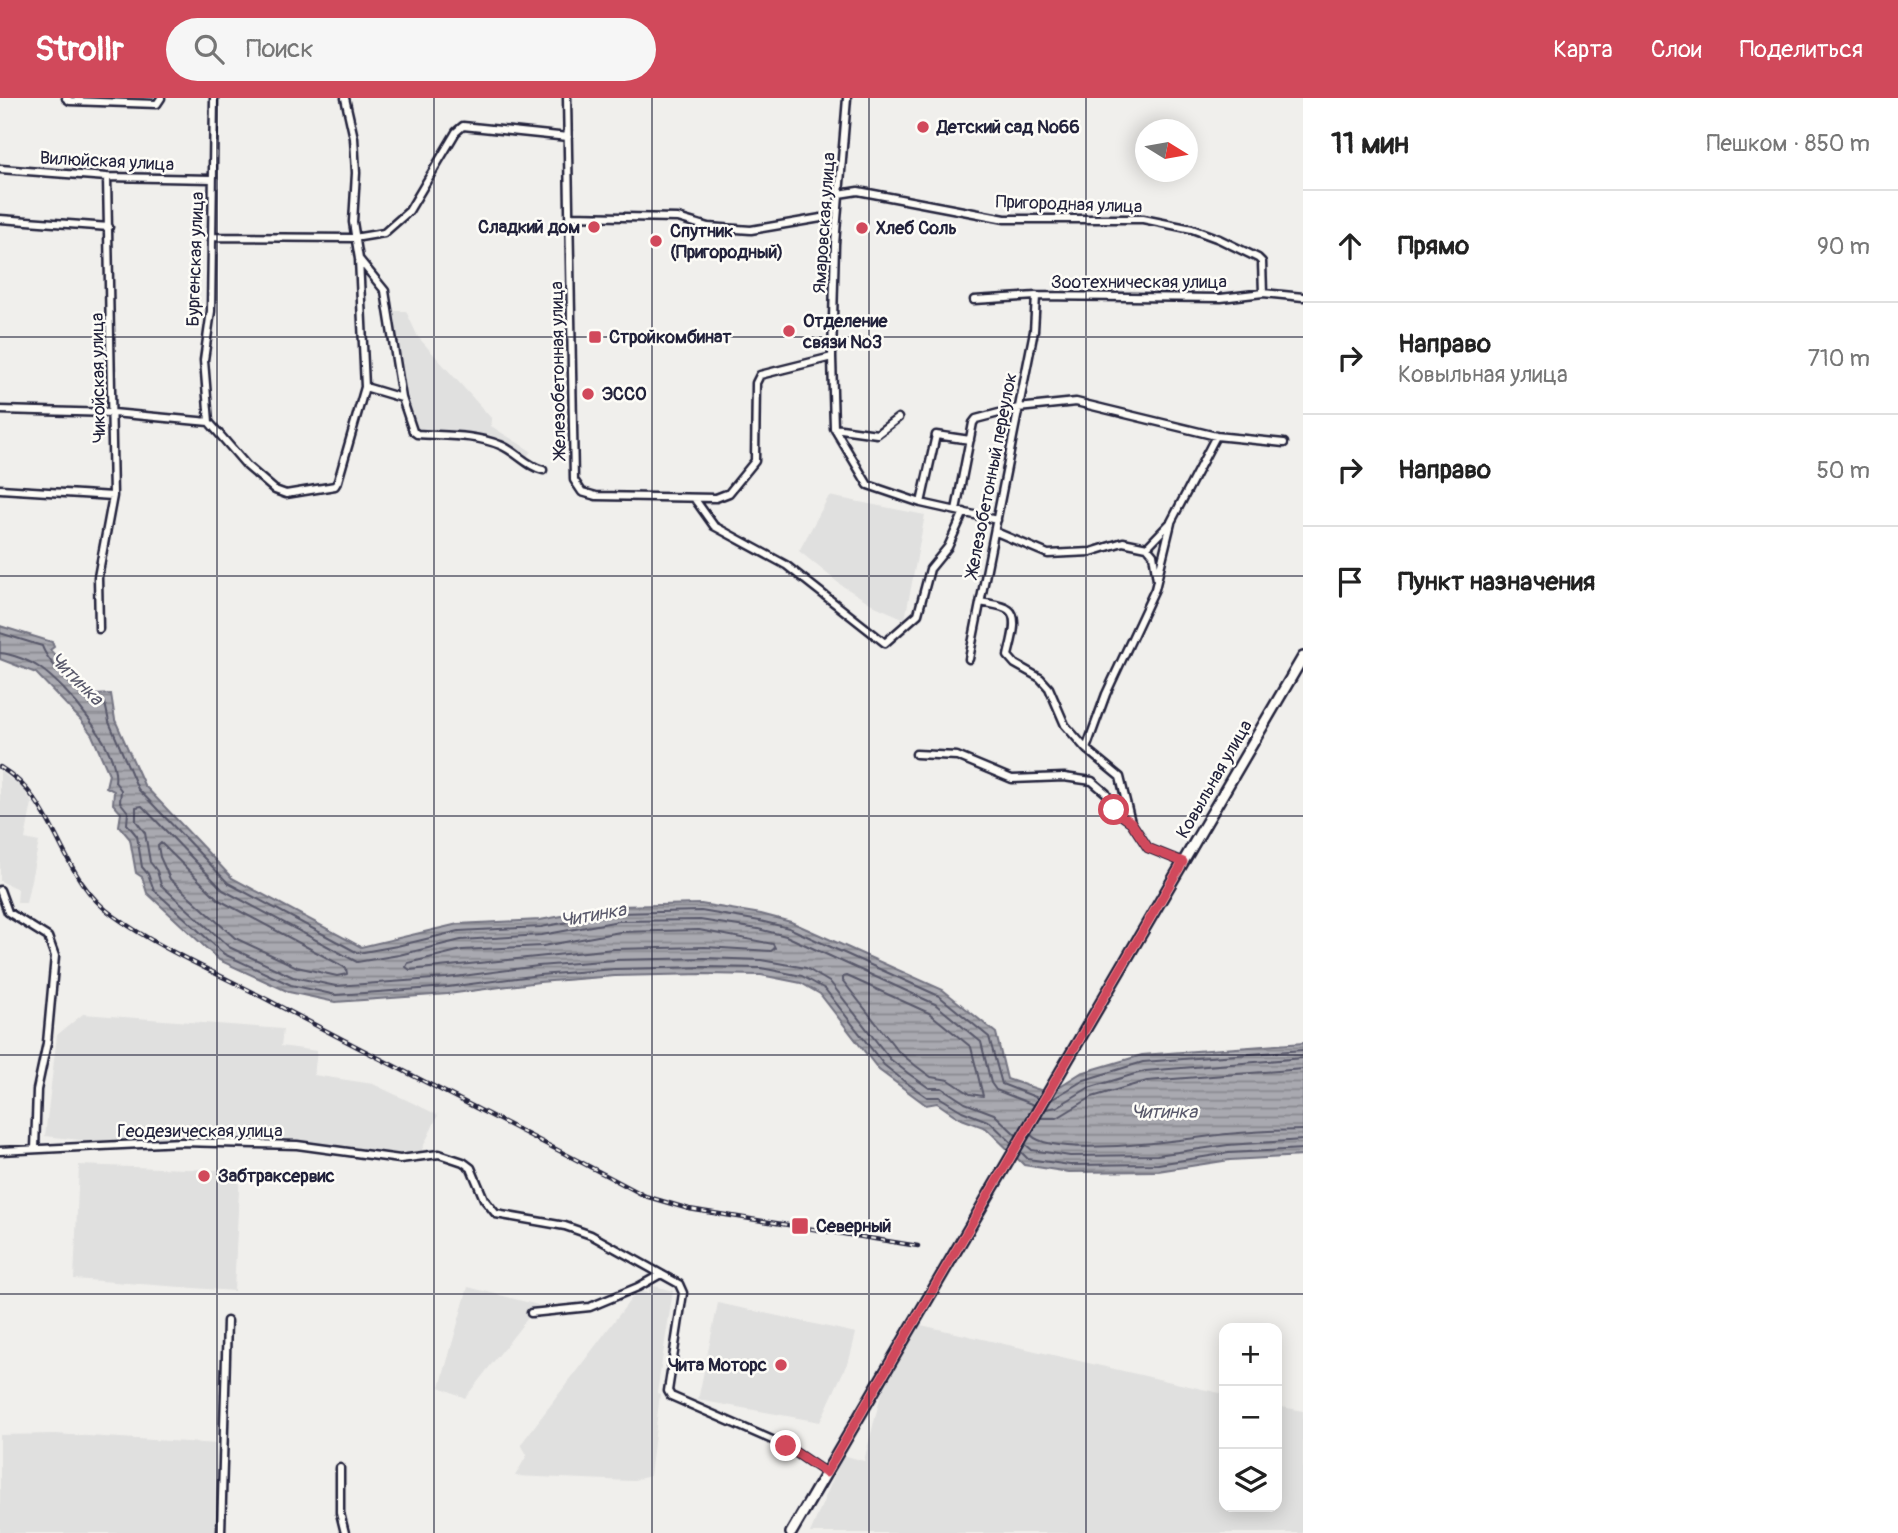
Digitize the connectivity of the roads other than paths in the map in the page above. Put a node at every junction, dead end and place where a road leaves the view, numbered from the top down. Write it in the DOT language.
graph roads {
  1 [pos="66,98"];
  2 [pos="161,98"];
  3 [pos="214,98"];
  4 [pos="345,98"];
  5 [pos="567,98"];
  6 [pos="847,98"];
  7 [pos="568,136"];
  8 [pos="0,169"];
  9 [pos="107,177"];
  10 [pos="212,179"];
  11 [pos="839,194"];
  12 [pos="569,216"];
  13 [pos="821,218"];
  14 [pos="0,219"];
  15 [pos="109,227"];
  16 [pos="213,237"];
  17 [pos="354,238"];
  18 [pos="359,259"];
  19 [pos="1263,293"];
  20 [pos="1036,296"];
  21 [pos="1303,297"];
  22 [pos="975,300"];
  23 [pos="832,358"];
  24 [pos="365,387"];
  25 [pos="402,398"];
  26 [pos="1018,408"];
  27 [pos="0,410"];
  28 [pos="113,413"];
  29 [pos="898,418"];
  30 [pos="209,422"];
  31 [pos="834,428"];
  32 [pos="1216,436"];
  33 [pos="970,440"];
  34 [pos="1284,443"];
  35 [pos="543,470"];
  36 [pos="0,489"];
  37 [pos="113,496"];
  38 [pos="694,498"];
  39 [pos="921,503"];
  40 [pos="956,510"];
  41 [pos="964,512"];
  42 [pos="997,520"];
  43 [pos="1171,522"];
  44 [pos="996,532"];
  45 [pos="1147,547"];
  46 [pos="1157,582"];
  47 [pos="981,602"];
  48 [pos="99,629"];
  49 [pos="1303,657"];
  50 [pos="969,659"];
  51 [pos="1086,749"];
  52 [pos="916,754"];
  53 [pos="1131,822"];
  54 [pos="1183,862"];
  55 [pos="0,890"];
  56 [pos="35,1149"];
  57 [pos="0,1151"];
  58 [pos="661,1274"];
  59 [pos="531,1314"];
  60 [pos="227,1321"];
  61 [pos="340,1468"];
  62 [pos="826,1473"];
  63 [pos="221,1533"];
  64 [pos="345,1533"];
  65 [pos="791,1533"];
  1 -- 2 [label="street"];
  3 -- 10 [label="street, Бургенская улица"];
  4 -- 17 [label="street"];
  5 -- 7 [label="street, Железобетонная улица"];
  6 -- 11 [label="street, Ямаровская улица"];
  7 -- 12 [label="street, Железобетонная улица"];
  7 -- 17 [label="street"];
  8 -- 9 [label="street, Вилюйская улица"];
  9 -- 10 [label="street, Вилюйская улица"];
  9 -- 15 [label="street, Чикойская улица"];
  10 -- 16 [label="street, Бургенская улица"];
  11 -- 19 [label="street, Пригородная улица"];
  11 -- 23 [label="street, Ямаровская улица"];
  12 -- 13 [label="street"];
  12 -- 38 [label="street, Железобетонная улица"];
  14 -- 15 [label="street"];
  15 -- 28 [label="street, Чикойская улица"];
  16 -- 17 [label="street"];
  16 -- 30 [label="street, Бургенская улица"];
  17 -- 18 [label="street"];
  18 -- 24 [label="street"];
  18 -- 25 [label="street"];
  19 -- 20 [label="street, Зоотехническая улица"];
  19 -- 21 [label="street, Зоотехническая улица"];
  20 -- 22 [label="street, Зоотехническая улица"];
  20 -- 26 [label="street, Железобетонный переулок"];
  23 -- 31 [label="street, Ямаровская улица"];
  23 -- 38 [label="street, Железобетонная улица"];
  24 -- 25 [label="street"];
  24 -- 30 [label="street"];
  25 -- 35 [label="street"];
  26 -- 32 [label="street"];
  26 -- 33 [label="street"];
  26 -- 42 [label="street, Железобетонный переулок"];
  27 -- 28 [label="street"];
  28 -- 30 [label="street"];
  28 -- 37 [label="street, Чикойская улица"];
  29 -- 31 [label="street"];
  31 -- 39 [label="street"];
  32 -- 34 [label="street"];
  32 -- 43 [label="street"];
  33 -- 39 [label="street"];
  33 -- 40 [label="street"];
  36 -- 37 [label="street"];
  37 -- 48 [label="street, Чикойская улица"];
  38 -- 41 [label="street"];
  39 -- 40 [label="street"];
  40 -- 41 [label="street"];
  41 -- 42 [label="street"];
  42 -- 44 [label="street, Железобетонный переулок"];
  43 -- 45 [label="street"];
  43 -- 46 [label="street"];
  44 -- 45 [label="street"];
  44 -- 47 [label="street, Железобетонный переулок"];
  45 -- 46 [label="street"];
  46 -- 51 [label="street"];
  47 -- 50 [label="street, Железобетонный переулок"];
  47 -- 51 [label="street"];
  49 -- 54 [label="main road, Ковыльная улица"];
  51 -- 53 [label="street"];
  52 -- 53 [label="street"];
  53 -- 54 [label="street"];
  54 -- 62 [label="main road, Ковыльная улица"];
  55 -- 56 [label="street"];
  56 -- 57 [label="street, Геодезическая улица"];
  56 -- 58 [label="street, Геодезическая улица"];
  58 -- 59 [label="street"];
  58 -- 62 [label="street, Геодезическая улица"];
  60 -- 63 [label="street"];
  61 -- 64 [label="street"];
  62 -- 65 [label="main road, Ковыльная улица"];
}
